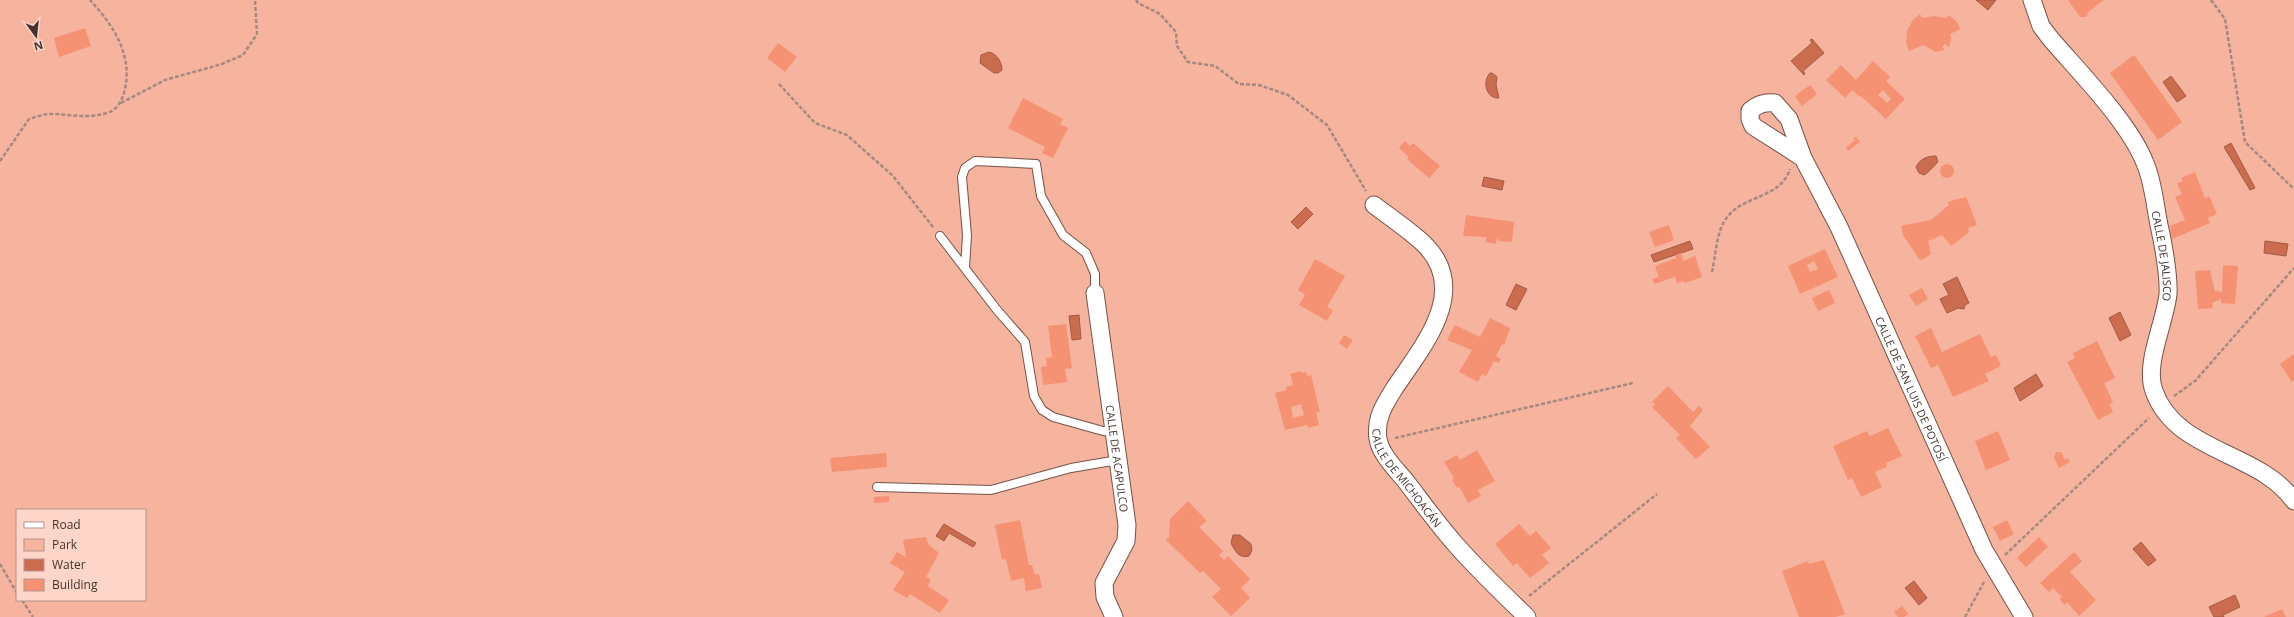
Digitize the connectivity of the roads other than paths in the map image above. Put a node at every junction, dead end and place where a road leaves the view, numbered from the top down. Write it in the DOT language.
graph roads {
  1 [pos="2032,0"];
  2 [pos="1796,153"];
  3 [pos="1374,205"];
  4 [pos="940,236"];
  5 [pos="965,268"];
  6 [pos="1095,293"];
  7 [pos="1114,432"];
  8 [pos="1118,460"];
  9 [pos="877,487"];
  10 [pos="2294,501"];
  11 [pos="1522,612"];
  12 [pos="1114,617"];
  13 [pos="2024,617"];
  1 -- 10 [label="street, CALLE DE JALISCO"];
  2 -- 13 [label="street, CALLE DE SAN LUIS DE POTOSÍ"];
  3 -- 11 [label="street, CALLE DE MICHOACÁN"];
  4 -- 5 [label="lane"];
  5 -- 6 [label="lane"];
  5 -- 7 [label="lane"];
  6 -- 7 [label="street, CALLE DE ACAPULCO"];
  7 -- 8 [label="street, CALLE DE ACAPULCO"];
  8 -- 9 [label="lane"];
  8 -- 12 [label="street, CALLE DE ACAPULCO"];
}
